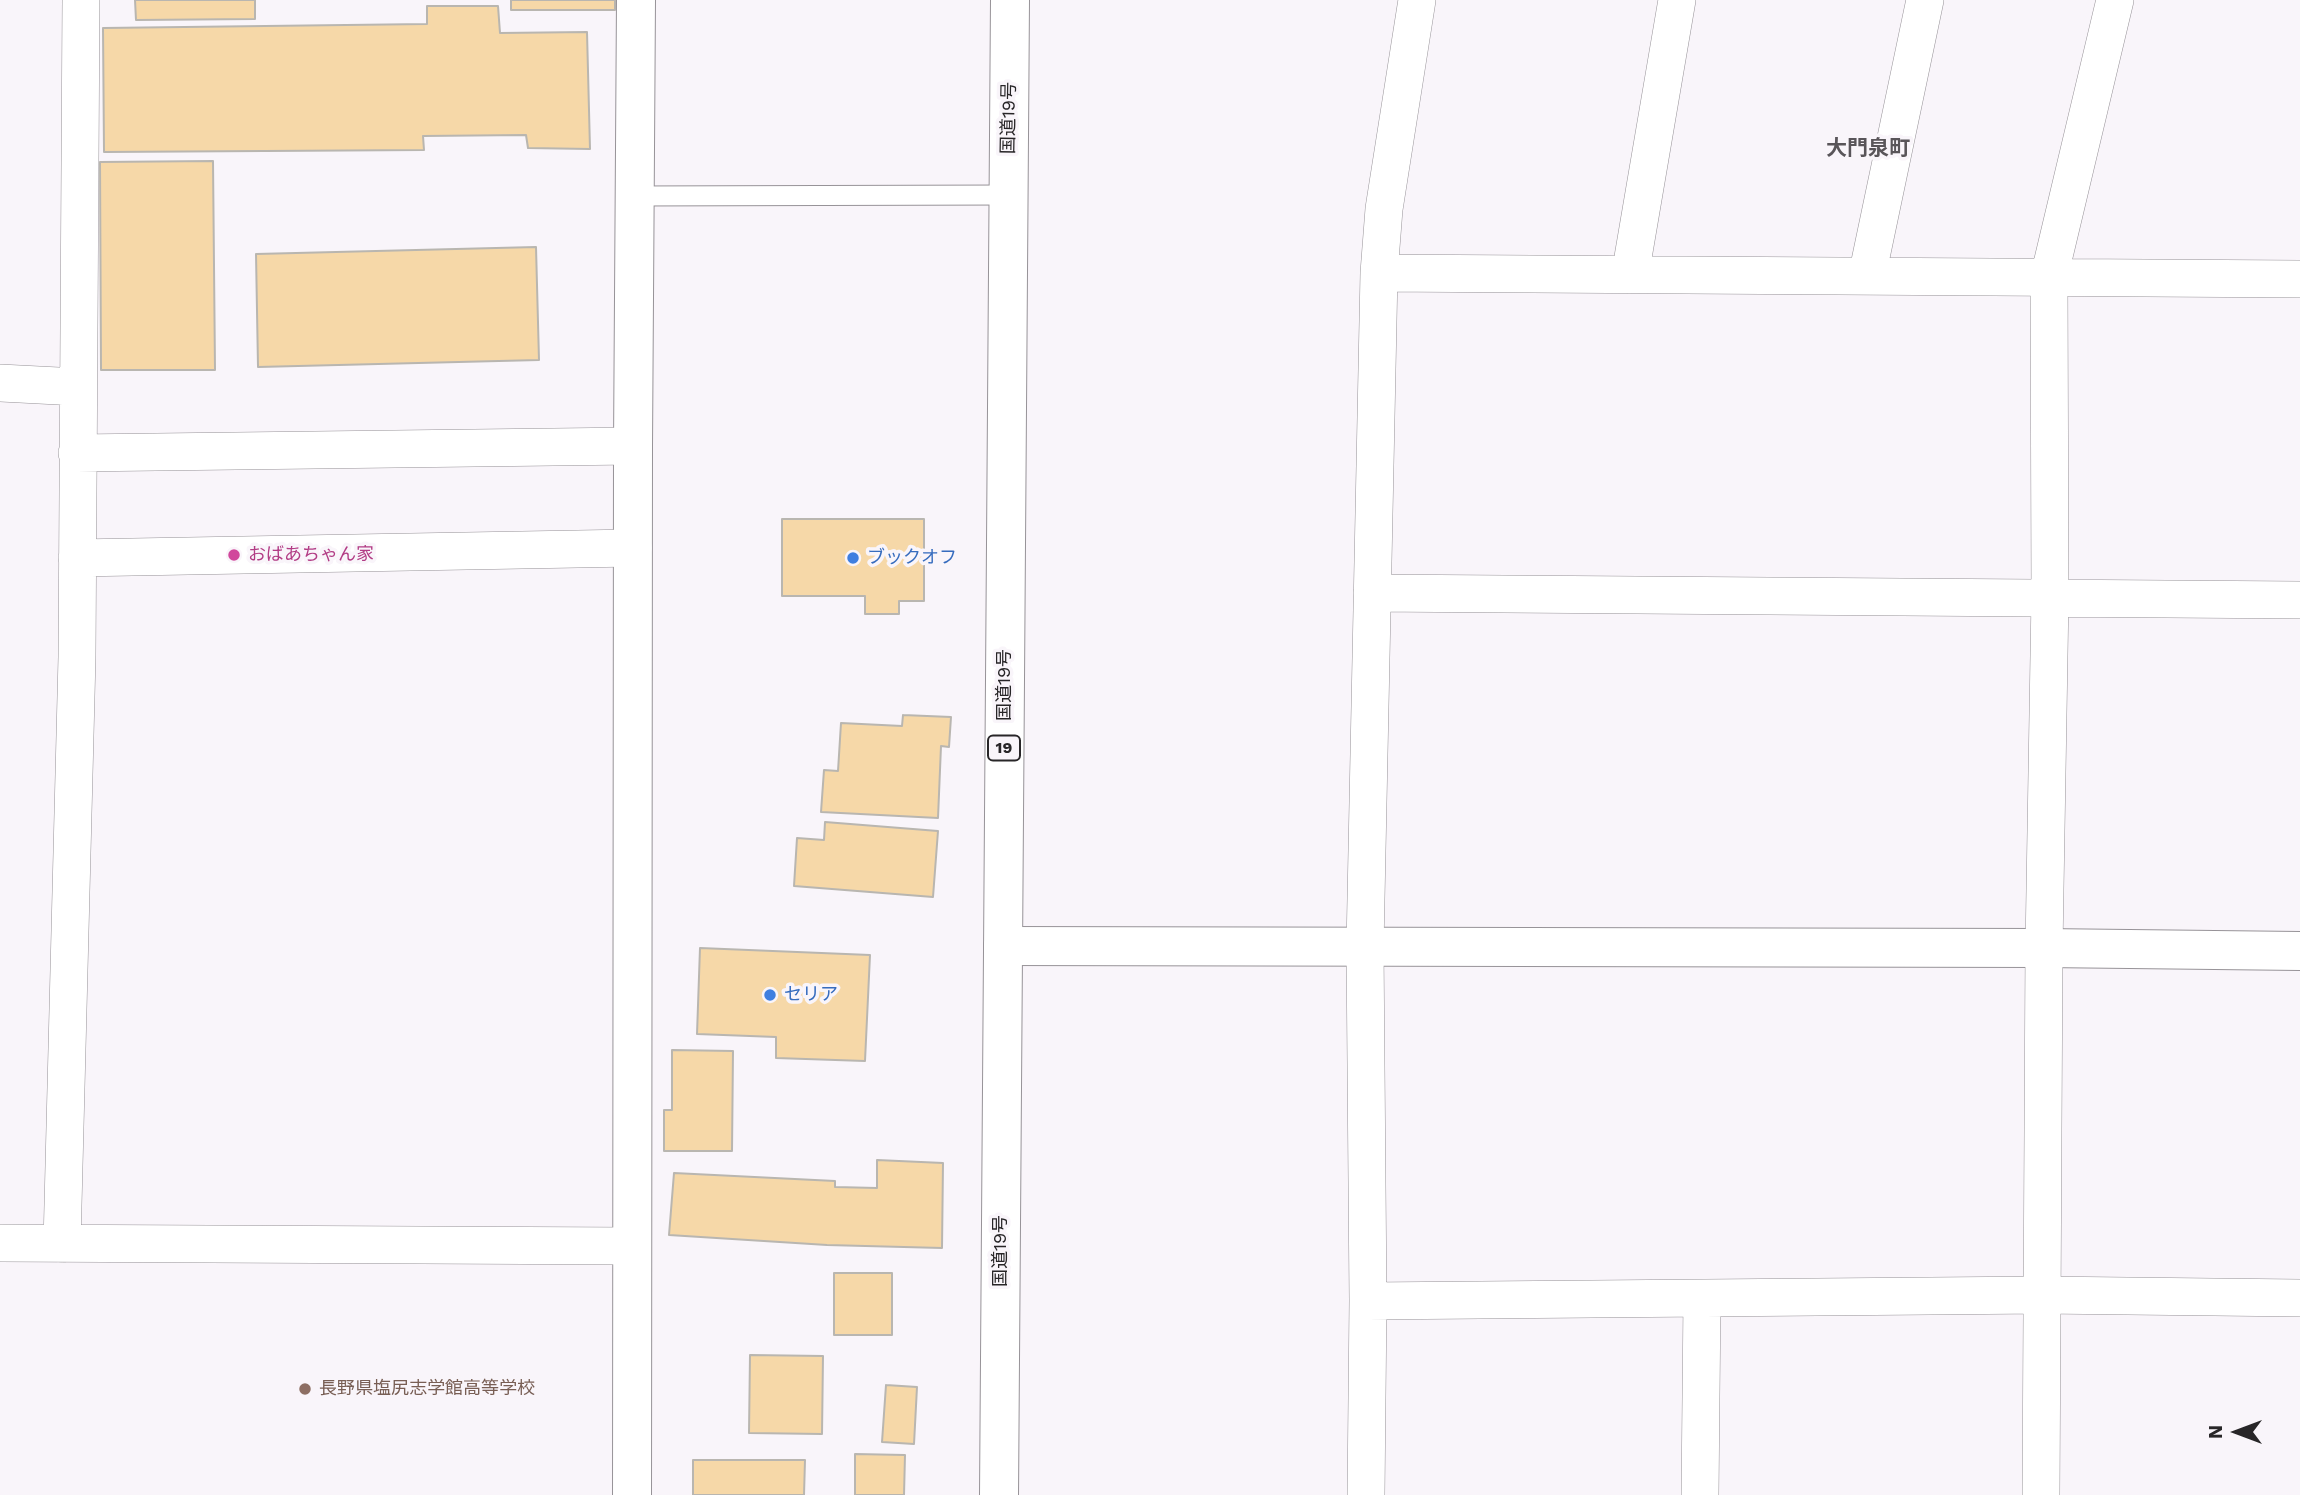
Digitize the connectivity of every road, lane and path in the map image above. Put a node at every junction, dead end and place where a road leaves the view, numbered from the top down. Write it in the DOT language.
graph roads {
  1 [pos="81,0"];
  2 [pos="636,0"];
  3 [pos="1010,0"];
  4 [pos="1416,0"];
  5 [pos="1677,0"];
  6 [pos="1925,0"];
  7 [pos="2115,0"];
  8 [pos="1008,195"];
  9 [pos="635,196"];
  10 [pos="1379,274"];
  11 [pos="1630,275"];
  12 [pos="1867,276"];
  13 [pos="2049,277"];
  14 [pos="2300,279"];
  15 [pos="0,383"];
  16 [pos="78,387"];
  17 [pos="633,446"];
  18 [pos="77,453"];
  19 [pos="633,548"];
  20 [pos="77,558"];
  21 [pos="1372,593"];
  22 [pos="2050,597"];
  23 [pos="2300,600"];
  24 [pos="1003,946"];
  25 [pos="1365,947"];
  26 [pos="2045,948"];
  27 [pos="2300,951"];
  28 [pos="0,1243"];
  29 [pos="62,1244"];
  30 [pos="631,1246"];
  31 [pos="2042,1295"];
  32 [pos="2300,1298"];
  33 [pos="1702,1299"];
  34 [pos="1368,1301"];
  35 [pos="632,1495"];
  36 [pos="999,1495"];
  37 [pos="1366,1495"];
  38 [pos="1700,1495"];
  39 [pos="2041,1495"];
  1 -- 16 [label="street"];
  2 -- 9 [label="main road"];
  3 -- 8 [label="main road, 国道19号 / 19"];
  4 -- 10 [label="street"];
  5 -- 11 [label="street"];
  6 -- 12 [label="street"];
  7 -- 13 [label="street"];
  8 -- 9 [label="lane"];
  8 -- 24 [label="main road, 国道19号 / 19"];
  9 -- 17 [label="main road"];
  10 -- 11 [label="street"];
  10 -- 21 [label="street"];
  11 -- 12 [label="street"];
  12 -- 13 [label="street"];
  13 -- 14 [label="street"];
  13 -- 22 [label="street"];
  15 -- 16 [label="street"];
  16 -- 18 [label="street"];
  17 -- 18 [label="street"];
  17 -- 19 [label="main road"];
  18 -- 20 [label="street"];
  19 -- 20 [label="street"];
  19 -- 30 [label="main road"];
  20 -- 29 [label="street"];
  21 -- 22 [label="street"];
  21 -- 25 [label="street"];
  22 -- 23 [label="street"];
  22 -- 26 [label="street"];
  24 -- 25 [label="main road"];
  24 -- 36 [label="main road, 国道19号 / 19"];
  25 -- 26 [label="main road"];
  25 -- 34 [label="street"];
  26 -- 27 [label="main road"];
  26 -- 31 [label="street"];
  28 -- 29 [label="street"];
  29 -- 30 [label="street"];
  30 -- 35 [label="main road"];
  31 -- 32 [label="street"];
  31 -- 33 [label="street"];
  31 -- 39 [label="street"];
  33 -- 34 [label="street"];
  33 -- 38 [label="street"];
  34 -- 37 [label="street"];
}
